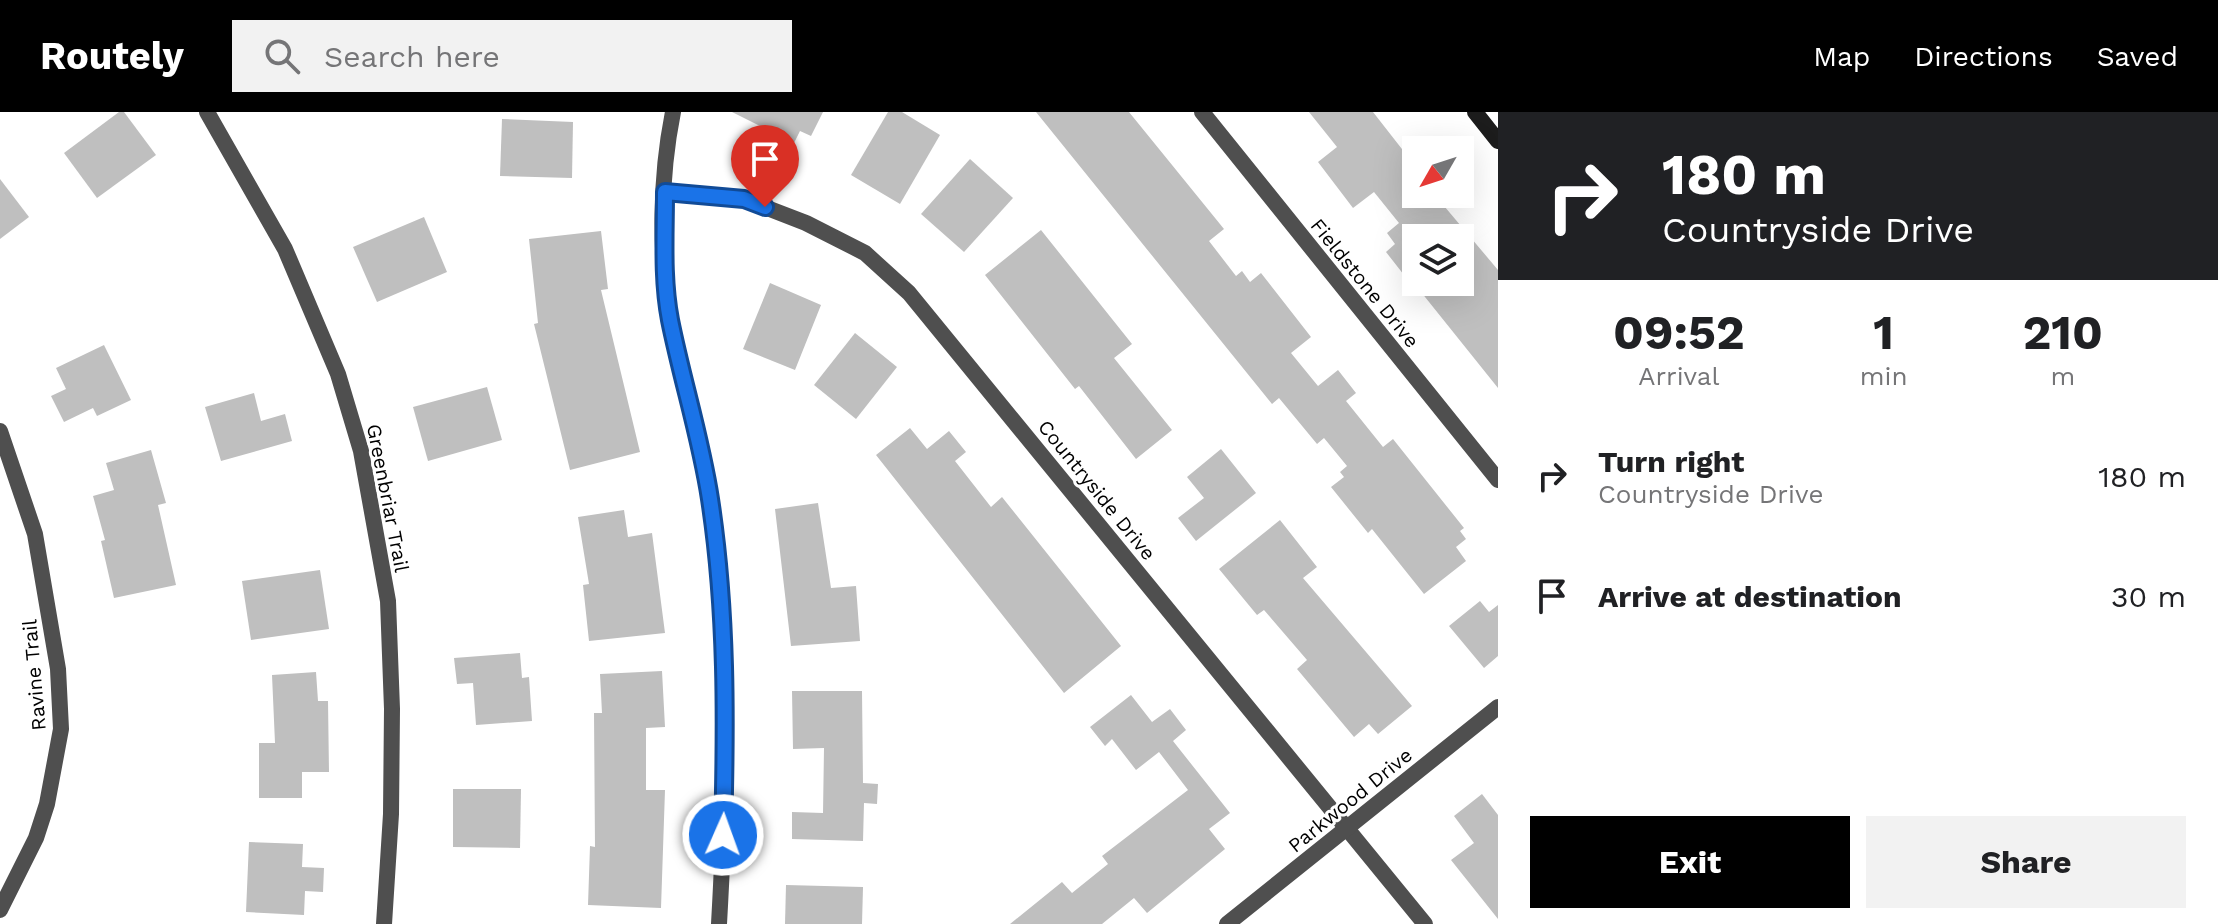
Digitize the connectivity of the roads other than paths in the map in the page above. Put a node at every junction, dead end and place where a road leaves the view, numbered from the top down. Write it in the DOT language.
graph roads {
  1 [pos="207,112"];
  2 [pos="673,112"];
  3 [pos="1202,112"];
  4 [pos="1475,112"];
  5 [pos="1498,141"];
  6 [pos="665,192"];
  7 [pos="0,431"];
  8 [pos="1498,480"];
  9 [pos="1498,707"];
  10 [pos="1348,828"];
  11 [pos="0,910"];
  12 [pos="384,924"];
  13 [pos="719,924"];
  14 [pos="1227,924"];
  15 [pos="1425,924"];
  1 -- 12 [label="street, Greenbriar Trail"];
  2 -- 6 [label="street"];
  3 -- 8 [label="street, Fieldstone Drive"];
  4 -- 5 [label="main road"];
  6 -- 10 [label="street, Countryside Drive"];
  6 -- 13 [label="street"];
  7 -- 11 [label="street, Ravine Trail"];
  9 -- 10 [label="street, Parkwood Drive"];
  10 -- 14 [label="street, Parkwood Drive"];
  10 -- 15 [label="street, Countryside Drive"];
}
